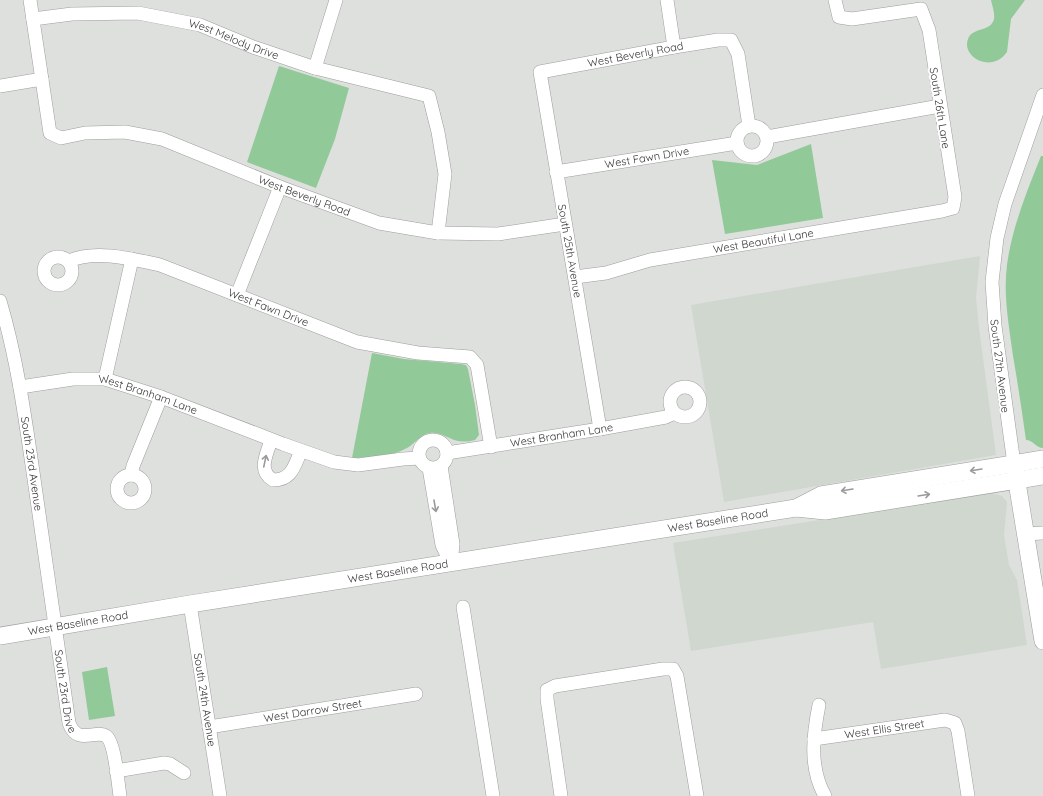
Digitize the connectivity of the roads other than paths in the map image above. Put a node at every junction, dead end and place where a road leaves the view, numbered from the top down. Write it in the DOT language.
graph roads {
  1 [pos="30,0"];
  2 [pos="336,0"];
  3 [pos="667,0"];
  4 [pos="835,0"];
  5 [pos="33,19"];
  6 [pos="674,48"];
  7 [pos="315,68"];
  8 [pos="540,72"];
  9 [pos="42,80"];
  10 [pos="0,86"];
  11 [pos="1043,95"];
  12 [pos="940,106"];
  13 [pos="749,126"];
  14 [pos="1037,127"];
  15 [pos="767,137"];
  16 [pos="737,143"];
  17 [pos="556,172"];
  18 [pos="280,187"];
  19 [pos="953,208"];
  20 [pos="565,224"];
  21 [pos="438,233"];
  22 [pos="132,259"];
  23 [pos="69,261"];
  24 [pos="574,277"];
  25 [pos="237,295"];
  26 [pos="0,301"];
  27 [pos="105,379"];
  28 [pos="20,387"];
  29 [pos="160,397"];
  30 [pos="674,413"];
  31 [pos="600,430"];
  32 [pos="271,440"];
  33 [pos="491,447"];
  34 [pos="301,451"];
  35 [pos="447,453"];
  36 [pos="1043,459"];
  37 [pos="430,464"];
  38 [pos="1015,472"];
  39 [pos="131,475"];
  40 [pos="1043,476"];
  41 [pos="1043,533"];
  42 [pos="1026,534"];
  43 [pos="450,564"];
  44 [pos="1040,602"];
  45 [pos="190,604"];
  46 [pos="463,607"];
  47 [pos="54,627"];
  48 [pos="0,636"];
  49 [pos="1043,641"];
  50 [pos="416,694"];
  51 [pos="819,705"];
  52 [pos="209,727"];
  53 [pos="814,739"];
  54 [pos="116,771"];
  55 [pos="184,773"];
  56 [pos="120,796"];
  57 [pos="220,796"];
  58 [pos="493,796"];
  59 [pos="561,796"];
  60 [pos="697,796"];
  61 [pos="825,796"];
  62 [pos="968,796"];
  1 -- 5 [label="street"];
  2 -- 7 [label="street"];
  3 -- 6 [label="street"];
  4 -- 12 [label="street, South 26th Lane"];
  5 -- 7 [label="street, West Melody Drive"];
  5 -- 9 [label="street"];
  6 -- 8 [label="street, West Beverly Road"];
  6 -- 13 [label="street, West Beverly Road"];
  7 -- 21 [label="street, West Melody Drive"];
  8 -- 17 [label="street, South 25th Avenue"];
  9 -- 10 [label="street"];
  9 -- 18 [label="street, West Beverly Road"];
  11 -- 14 [label="street, South 27th Avenue"];
  12 -- 15 [label="street"];
  12 -- 19 [label="street, South 26th Lane"];
  13 -- 15 [label="street"];
  13 -- 16 [label="street"];
  14 -- 38 [label="street, South 27th Avenue"];
  15 -- 16 [label="street"];
  16 -- 17 [label="street, West Fawn Drive"];
  17 -- 20 [label="street, South 25th Avenue"];
  18 -- 21 [label="street, West Beverly Road"];
  18 -- 25 [label="street"];
  19 -- 24 [label="street, West Beautiful Lane"];
  20 -- 21 [label="street, West Beverly Road"];
  20 -- 24 [label="street, South 25th Avenue"];
  22 -- 23 [label="street, West Fawn Drive"];
  22 -- 25 [label="street, West Fawn Drive"];
  22 -- 27 [label="street"];
  24 -- 31 [label="street, South 25th Avenue"];
  25 -- 33 [label="street, West Fawn Drive"];
  26 -- 28 [label="street, South 23rd Avenue"];
  27 -- 28 [label="street, West Branham Lane"];
  27 -- 29 [label="street, West Branham Lane"];
  28 -- 47 [label="street, South 23rd Avenue"];
  29 -- 32 [label="street, West Branham Lane"];
  29 -- 39 [label="street"];
  30 -- 31 [label="street, West Branham Lane"];
  31 -- 33 [label="street, West Branham Lane"];
  32 -- 34 [label="street, West Branham Lane"];
  34 -- 32 [label="street, one-way"];
  33 -- 35 [label="street, West Branham Lane"];
  34 -- 37 [label="street, West Branham Lane"];
  35 -- 37 [label="street"];
  35 -- 37 [label="street"];
  36 -- 38 [label="main road, West Baseline Road"];
  37 -- 43 [label="street"];
  38 -- 40 [label="main road, West Baseline Road"];
  38 -- 42 [label="main road, South 27th Avenue"];
  38 -- 43 [label="main road, West Baseline Road"];
  41 -- 42 [label="street"];
  42 -- 44 [label="main road, South 27th Avenue"];
  43 -- 45 [label="main road, West Baseline Road"];
  44 -- 49 [label="main road, South 27th Avenue"];
  45 -- 47 [label="main road, West Baseline Road"];
  45 -- 52 [label="street, South 24th Avenue"];
  46 -- 58 [label="street"];
  47 -- 48 [label="main road, West Baseline Road"];
  47 -- 54 [label="street, South 23rd Drive"];
  50 -- 52 [label="street, West Darrow Street"];
  51 -- 53 [label="street"];
  52 -- 57 [label="street, South 24th Avenue"];
  53 -- 61 [label="street"];
  53 -- 62 [label="street, West Ellis Street"];
  54 -- 55 [label="street"];
  54 -- 56 [label="street, South 23rd Drive"];
  59 -- 60 [label="street"];
}
